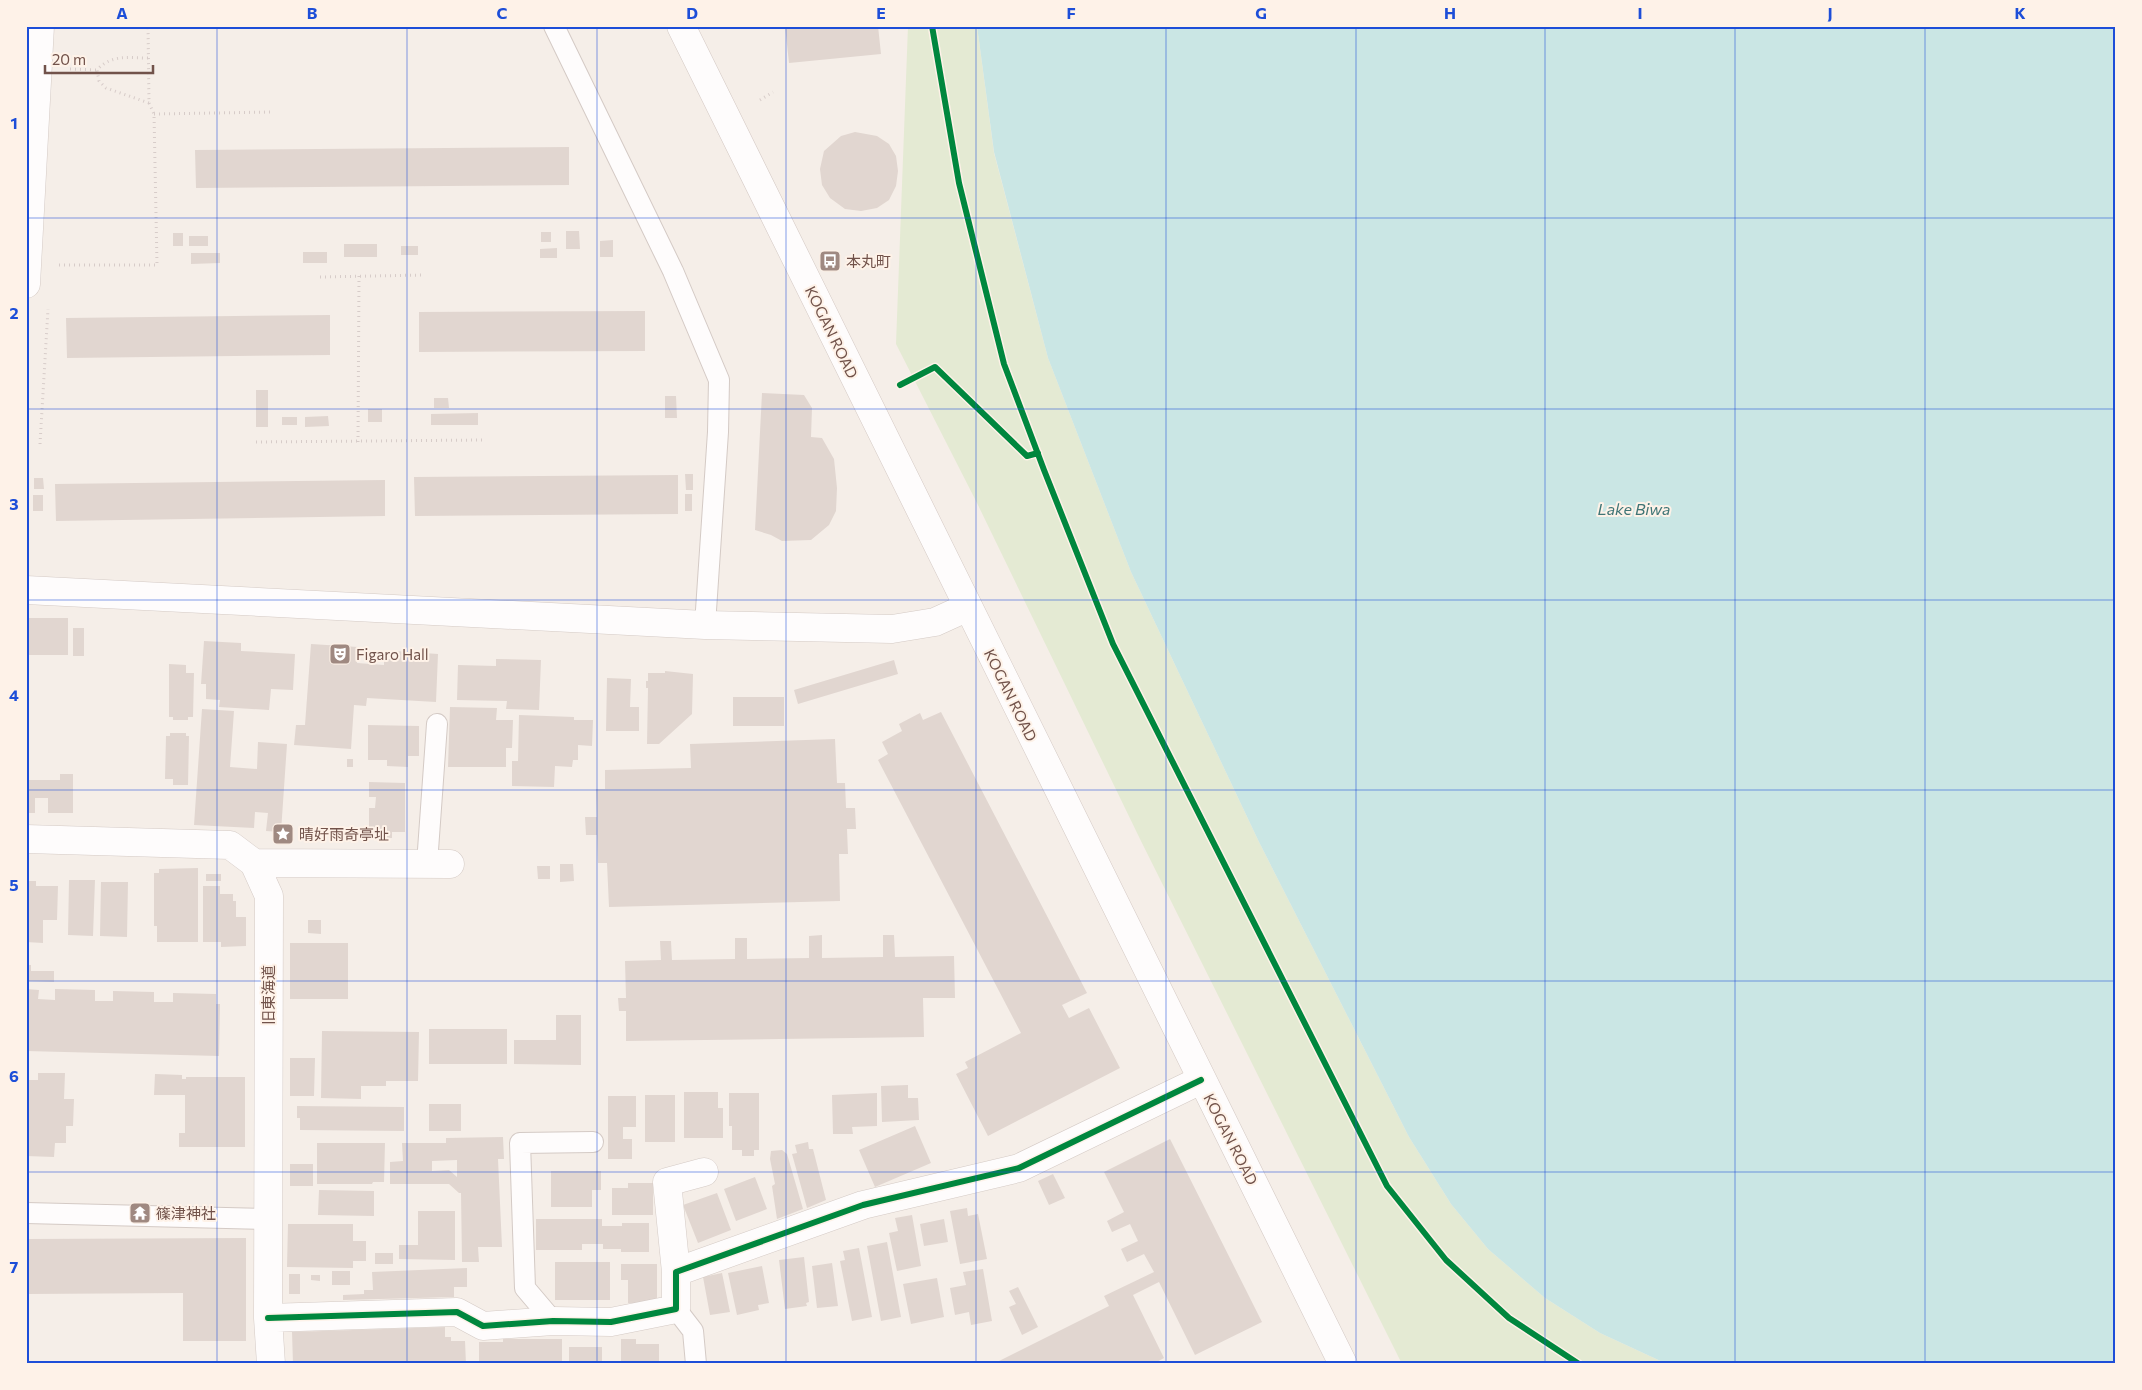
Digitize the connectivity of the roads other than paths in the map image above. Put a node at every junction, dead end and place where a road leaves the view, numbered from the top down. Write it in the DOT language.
graph roads {
  1 [pos="40,26"];
  2 [pos="554,26"];
  3 [pos="681,26"];
  4 [pos="26,284"];
  5 [pos="26,590"];
  6 [pos="968,608"];
  7 [pos="705,625"];
  8 [pos="438,724"];
  9 [pos="26,839"];
  10 [pos="254,863"];
  11 [pos="438,864"];
  12 [pos="1201,1080"];
  13 [pos="593,1142"];
  14 [pos="704,1172"];
  15 [pos="26,1213"];
  16 [pos="268,1219"];
  17 [pos="676,1272"];
  18 [pos="676,1309"];
  19 [pos="268,1318"];
  20 [pos="552,1321"];
  21 [pos="271,1364"];
  22 [pos="696,1364"];
  23 [pos="1343,1364"];
  1 -- 4 [label="street"];
  2 -- 7 [label="lane"];
  3 -- 6 [label="street, KOGAN ROAD"];
  5 -- 7 [label="street"];
  6 -- 7 [label="street"];
  6 -- 12 [label="street, KOGAN ROAD"];
  8 -- 11 [label="lane"];
  9 -- 10 [label="street, 旧東海道"];
  10 -- 11 [label="street"];
  10 -- 16 [label="street, 旧東海道"];
  12 -- 17 [label="street"];
  12 -- 23 [label="street, KOGAN ROAD"];
  13 -- 20 [label="lane"];
  14 -- 17 [label="street"];
  15 -- 16 [label="lane"];
  16 -- 19 [label="street, 旧東海道"];
  17 -- 18 [label="street"];
  18 -- 20 [label="street"];
  18 -- 22 [label="lane"];
  19 -- 20 [label="street"];
  19 -- 21 [label="street, 旧東海道"];
}
